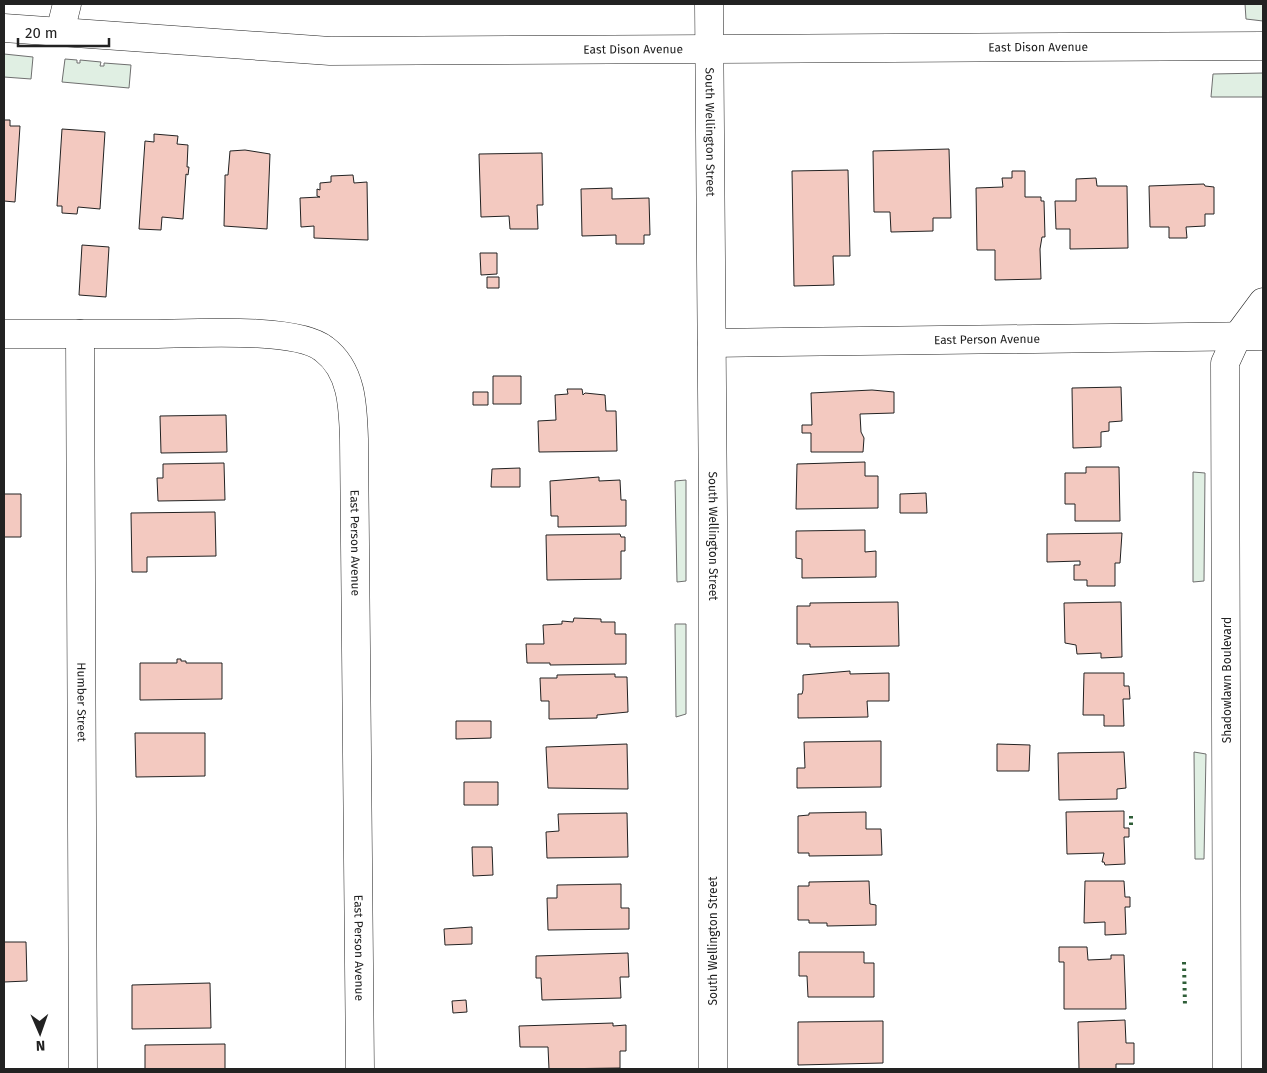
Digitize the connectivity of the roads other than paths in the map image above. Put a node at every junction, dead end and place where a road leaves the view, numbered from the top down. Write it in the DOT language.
graph roads {
  1 [pos="67,4"];
  2 [pos="709,4"];
  3 [pos="4,28"];
  4 [pos="60,32"];
  5 [pos="1263,46"];
  6 [pos="709,49"];
  7 [pos="1263,302"];
  8 [pos="4,334"];
  9 [pos="80,334"];
  10 [pos="1263,336"];
  11 [pos="1237,337"];
  12 [pos="712,343"];
  13 [pos="83,1069"];
  14 [pos="360,1069"];
  15 [pos="712,1069"];
  16 [pos="1227,1069"];
  1 -- 4 [label="street"];
  2 -- 6 [label="street, South Wellington Street"];
  3 -- 4 [label="street, East Dison Avenue"];
  4 -- 6 [label="street, East Dison Avenue"];
  5 -- 6 [label="street, East Dison Avenue"];
  6 -- 12 [label="street, South Wellington Street"];
  7 -- 11 [label="street, Shadowlawn Boulevard"];
  8 -- 9 [label="street, East Person Avenue"];
  9 -- 13 [label="street, Humber Street"];
  9 -- 14 [label="street, East Person Avenue"];
  10 -- 11 [label="street, East Person Avenue"];
  11 -- 12 [label="street, East Person Avenue"];
  11 -- 16 [label="street, Shadowlawn Boulevard"];
  12 -- 15 [label="street, South Wellington Street"];
}
